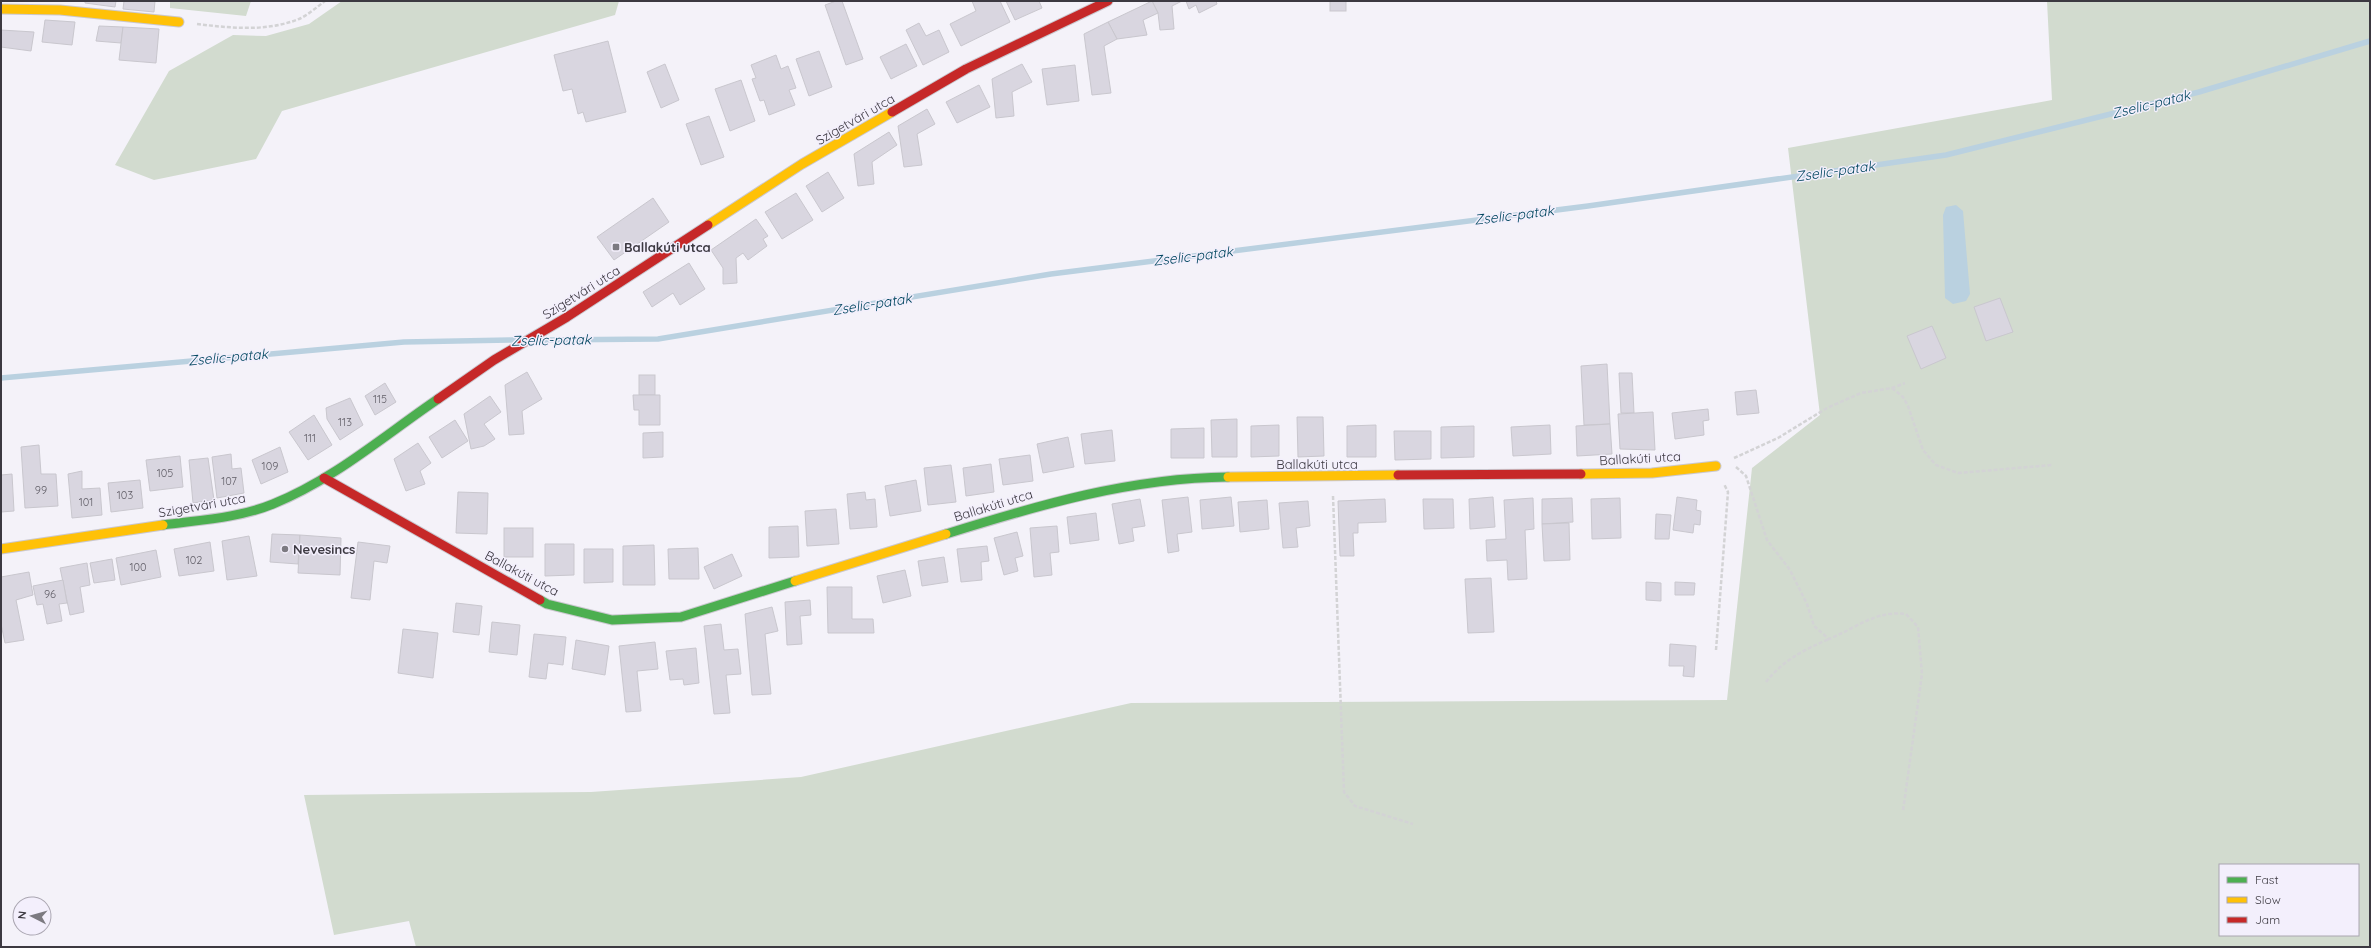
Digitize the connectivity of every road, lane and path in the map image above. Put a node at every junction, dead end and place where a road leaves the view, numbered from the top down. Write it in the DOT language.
graph roads {
  1 [pos="325,1"];
  2 [pos="1108,1"];
  3 [pos="1,8"];
  4 [pos="179,22"];
  5 [pos="1905,383"];
  6 [pos="1892,388"];
  7 [pos="2052,465"];
  8 [pos="1716,466"];
  9 [pos="1332,477"];
  10 [pos="324,478"];
  11 [pos="1,549"];
  12 [pos="1829,639"];
  13 [pos="1716,650"];
  14 [pos="1766,682"];
  15 [pos="1903,811"];
  16 [pos="1413,824"];
  1 -- 4 [label="path"];
  2 -- 10 [label="street, Szigetvári utca"];
  3 -- 4 [label="street"];
  5 -- 6 [label="path"];
  6 -- 7 [label="path"];
  6 -- 8 [label="path"];
  8 -- 9 [label="street, Ballakúti utca"];
  8 -- 12 [label="path"];
  8 -- 13 [label="path"];
  9 -- 10 [label="street, Ballakúti utca"];
  9 -- 16 [label="path"];
  10 -- 11 [label="street, Szigetvári utca"];
  12 -- 14 [label="path"];
  12 -- 15 [label="path"];
}
